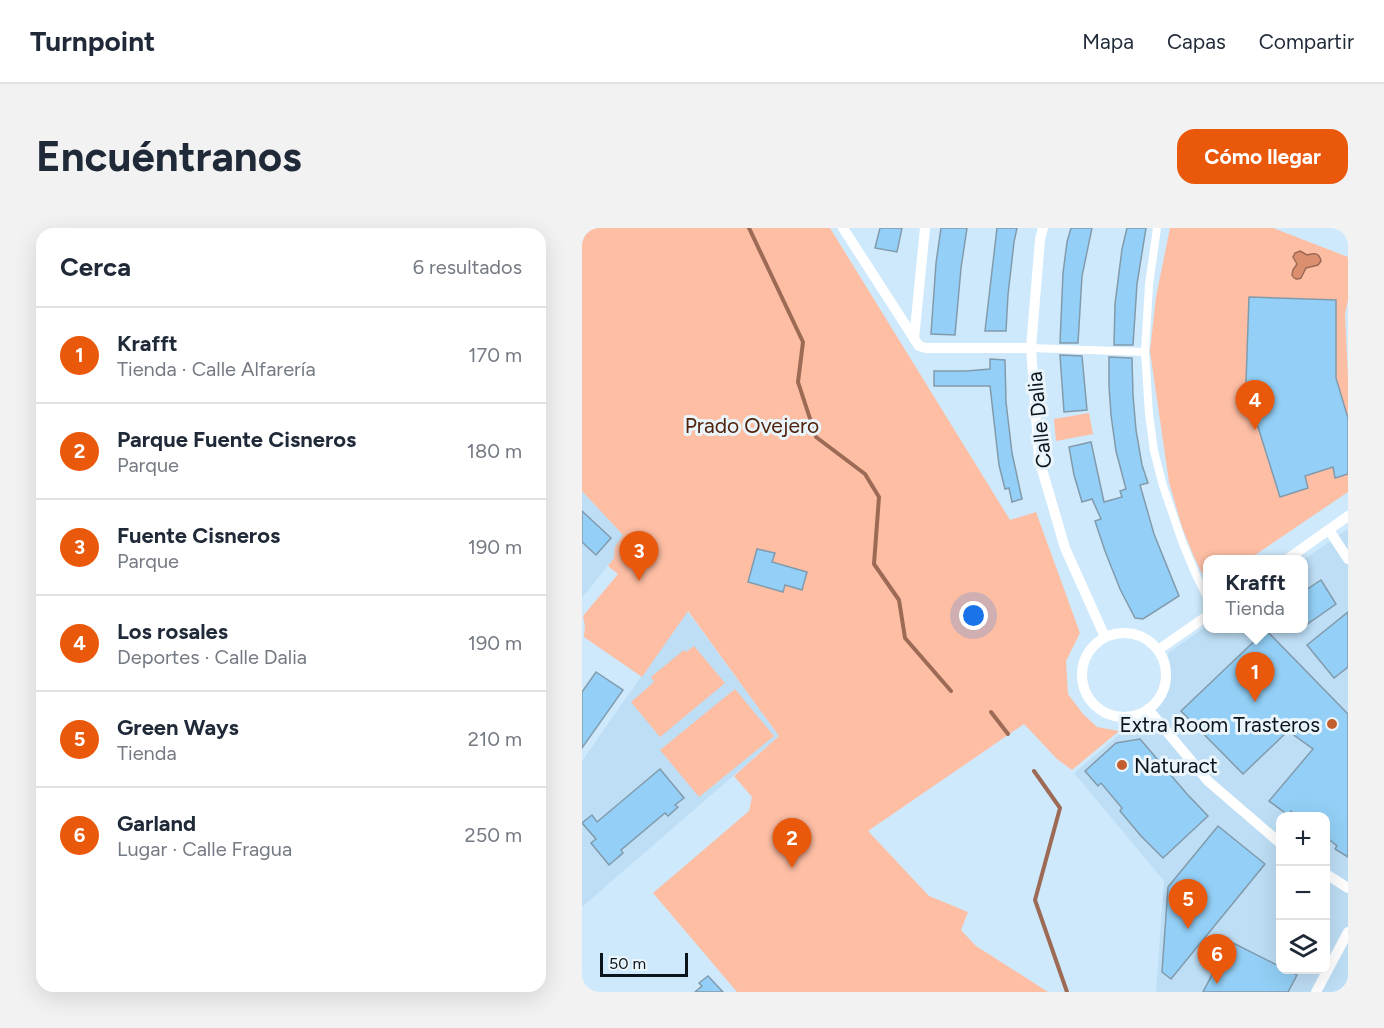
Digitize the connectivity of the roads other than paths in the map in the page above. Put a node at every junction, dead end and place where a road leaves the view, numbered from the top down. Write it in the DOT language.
graph roads {
  1 [pos="843,228"];
  2 [pos="925,228"];
  3 [pos="1043,228"];
  4 [pos="1157,228"];
  5 [pos="920,283"];
  6 [pos="892,304"];
  7 [pos="914,339"];
  8 [pos="1031,348"];
  9 [pos="1145,352"];
  10 [pos="1348,516"];
  11 [pos="1329,530"];
  12 [pos="1293,555"];
  13 [pos="1348,560"];
  14 [pos="1203,589"];
  15 [pos="1203,619"];
  16 [pos="1105,637"];
  17 [pos="1158,650"];
  18 [pos="1148,709"];
  19 [pos="1276,839"];
  20 [pos="1330,877"];
  21 [pos="1348,888"];
  22 [pos="1348,932"];
  23 [pos="1316,992"];
  1 -- 6 [label="street"];
  2 -- 5 [label="street"];
  3 -- 8 [label="street, Calle Dalia"];
  4 -- 9 [label="street"];
  5 -- 6 [label="street"];
  5 -- 7 [label="street"];
  6 -- 7 [label="street"];
  7 -- 8 [label="street"];
  8 -- 9 [label="street"];
  8 -- 16 [label="street, Calle Dalia"];
  9 -- 14 [label="street"];
  10 -- 11 [label="street"];
  11 -- 12 [label="street"];
  11 -- 13 [label="street"];
  15 -- 17 [label="street"];
  16 -- 17 [label="street"];
  16 -- 18 [label="street"];
  17 -- 18 [label="street"];
  18 -- 19 [label="street"];
  20 -- 21 [label="street"];
  22 -- 23 [label="street"];
}
